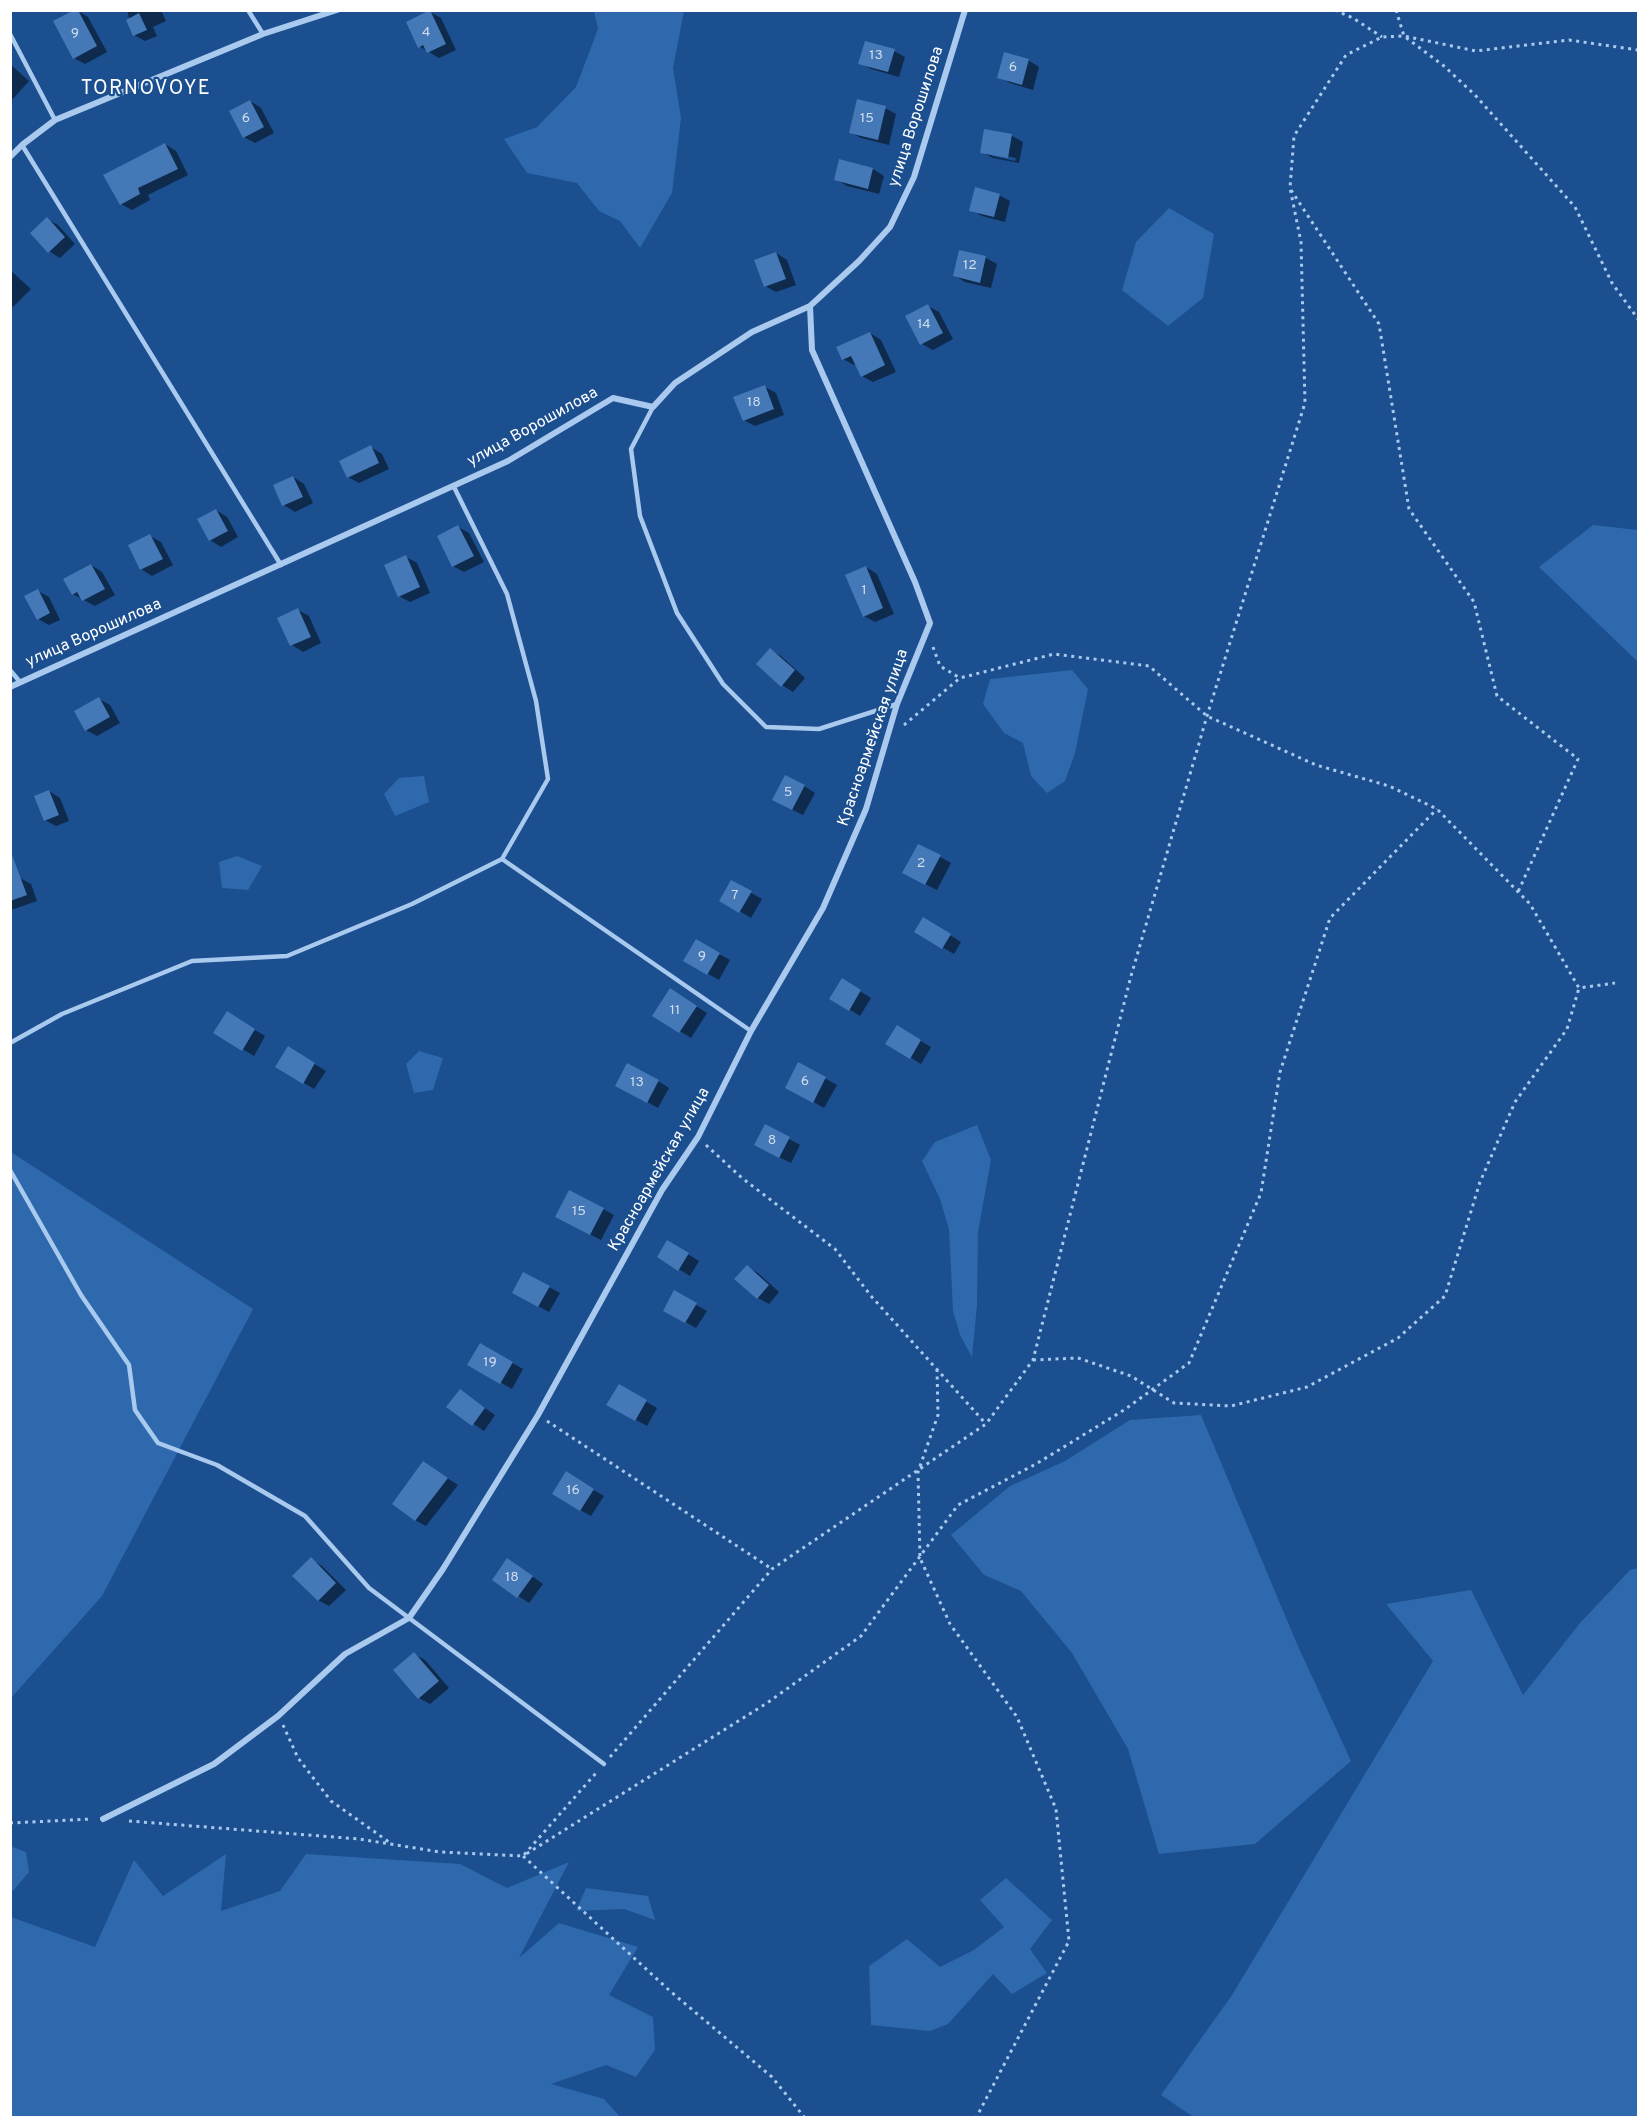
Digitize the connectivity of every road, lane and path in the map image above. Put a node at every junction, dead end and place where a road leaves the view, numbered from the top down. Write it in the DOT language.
graph roads {
  1 [pos="248,10"];
  2 [pos="337,10"];
  3 [pos="965,10"];
  4 [pos="1335,10"];
  5 [pos="1395,10"];
  6 [pos="10,34"];
  7 [pos="263,34"];
  8 [pos="1404,36"];
  9 [pos="1382,37"];
  10 [pos="1638,50"];
  11 [pos="55,120"];
  12 [pos="22,144"];
  13 [pos="10,157"];
  14 [pos="1290,188"];
  15 [pos="810,306"];
  16 [pos="1638,320"];
  17 [pos="653,407"];
  18 [pos="454,487"];
  19 [pos="281,565"];
  20 [pos="930,623"];
  21 [pos="10,670"];
  22 [pos="960,678"];
  23 [pos="20,682"];
  24 [pos="10,687"];
  25 [pos="897,704"];
  26 [pos="1207,716"];
  27 [pos="886,739"];
  28 [pos="1437,809"];
  29 [pos="502,859"];
  30 [pos="1518,892"];
  31 [pos="1616,983"];
  32 [pos="1579,988"];
  33 [pos="751,1031"];
  34 [pos="10,1043"];
  35 [pos="698,1137"];
  36 [pos="10,1170"];
  37 [pos="1033,1360"];
  38 [pos="937,1369"];
  39 [pos="1154,1388"];
  40 [pos="538,1415"];
  41 [pos="986,1424"];
  42 [pos="920,1558"];
  43 [pos="772,1569"];
  44 [pos="409,1618"];
  45 [pos="278,1716"];
  46 [pos="604,1764"];
  47 [pos="103,1819"];
  48 [pos="10,1823"];
  49 [pos="392,1844"];
  50 [pos="523,1856"];
  51 [pos="805,2118"];
  52 [pos="976,2118"];
  1 -- 7 [label="lane"];
  2 -- 7 [label="street"];
  3 -- 15 [label="street, улица Ворошилова"];
  4 -- 9 [label="path"];
  5 -- 8 [label="path"];
  6 -- 11 [label="lane"];
  7 -- 11 [label="street"];
  8 -- 9 [label="path"];
  8 -- 10 [label="path"];
  8 -- 16 [label="path"];
  9 -- 14 [label="path"];
  11 -- 12 [label="street"];
  12 -- 13 [label="street"];
  12 -- 19 [label="lane"];
  14 -- 26 [label="path"];
  14 -- 30 [label="path"];
  15 -- 17 [label="street, улица Ворошилова"];
  15 -- 20 [label="street"];
  17 -- 18 [label="street, улица Ворошилова"];
  17 -- 25 [label="lane"];
  18 -- 19 [label="street, улица Ворошилова"];
  18 -- 29 [label="lane"];
  19 -- 23 [label="street, улица Ворошилова"];
  20 -- 22 [label="path"];
  20 -- 25 [label="street, Красноармейская улица"];
  21 -- 23 [label="lane"];
  22 -- 26 [label="path"];
  22 -- 27 [label="path"];
  23 -- 24 [label="street, улица Ворошилова"];
  25 -- 27 [label="street, Красноармейская улица"];
  26 -- 28 [label="path"];
  26 -- 37 [label="path"];
  27 -- 33 [label="street, Красноармейская улица"];
  28 -- 30 [label="path"];
  28 -- 39 [label="path"];
  29 -- 33 [label="lane"];
  29 -- 34 [label="lane"];
  30 -- 32 [label="path"];
  31 -- 32 [label="path"];
  32 -- 39 [label="path"];
  33 -- 35 [label="street, Красноармейская улица"];
  35 -- 38 [label="path"];
  35 -- 40 [label="street, Красноармейская улица"];
  36 -- 44 [label="lane"];
  37 -- 39 [label="path"];
  37 -- 41 [label="path"];
  38 -- 41 [label="path"];
  38 -- 42 [label="path"];
  39 -- 42 [label="path"];
  40 -- 43 [label="path"];
  40 -- 44 [label="street, Красноармейская улица"];
  41 -- 43 [label="path"];
  42 -- 50 [label="path"];
  42 -- 52 [label="path"];
  43 -- 46 [label="path"];
  44 -- 45 [label="street, Красноармейская улица"];
  44 -- 46 [label="lane"];
  45 -- 47 [label="street, Красноармейская улица"];
  45 -- 49 [label="path"];
  46 -- 50 [label="path"];
  47 -- 48 [label="path"];
  47 -- 49 [label="path"];
  49 -- 50 [label="path"];
  50 -- 51 [label="path"];
}
